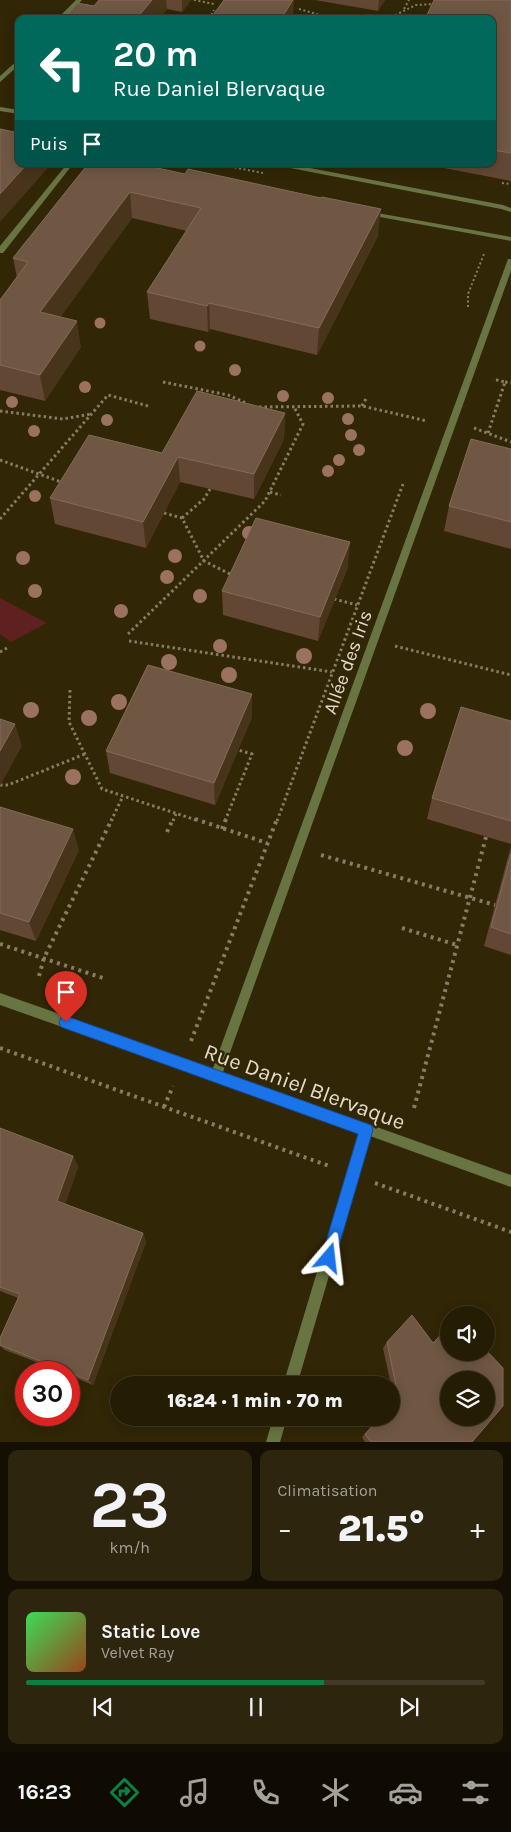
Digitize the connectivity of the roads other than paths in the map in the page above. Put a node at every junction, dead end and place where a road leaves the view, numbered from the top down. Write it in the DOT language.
graph roads {
  1 [pos="79,0"];
  2 [pos="64,15"];
  3 [pos="15,65"];
  4 [pos="0,80"];
  5 [pos="0,108"];
  6 [pos="15,111"];
  7 [pos="68,167"];
  8 [pos="296,167"];
  9 [pos="511,210"];
  10 [pos="362,212"];
  11 [pos="511,239"];
  12 [pos="0,251"];
  13 [pos="511,261"];
  14 [pos="0,999"];
  15 [pos="216,1074"];
  16 [pos="366,1130"];
  17 [pos="511,1181"];
  18 [pos="293,1376"];
  19 [pos="278,1426"];
  20 [pos="273,1442"];
  1 -- 2 [label="street"];
  3 -- 4 [label="street"];
  5 -- 6 [label="street"];
  7 -- 12 [label="street"];
  8 -- 9 [label="street"];
  10 -- 11 [label="street"];
  13 -- 15 [label="street, Allée des Iris"];
  14 -- 15 [label="street, Rue Daniel Blervaque"];
  15 -- 16 [label="street, Rue Daniel Blervaque"];
  16 -- 17 [label="street, Rue Daniel Blervaque"];
  16 -- 18 [label="street"];
  19 -- 20 [label="street"];
}
